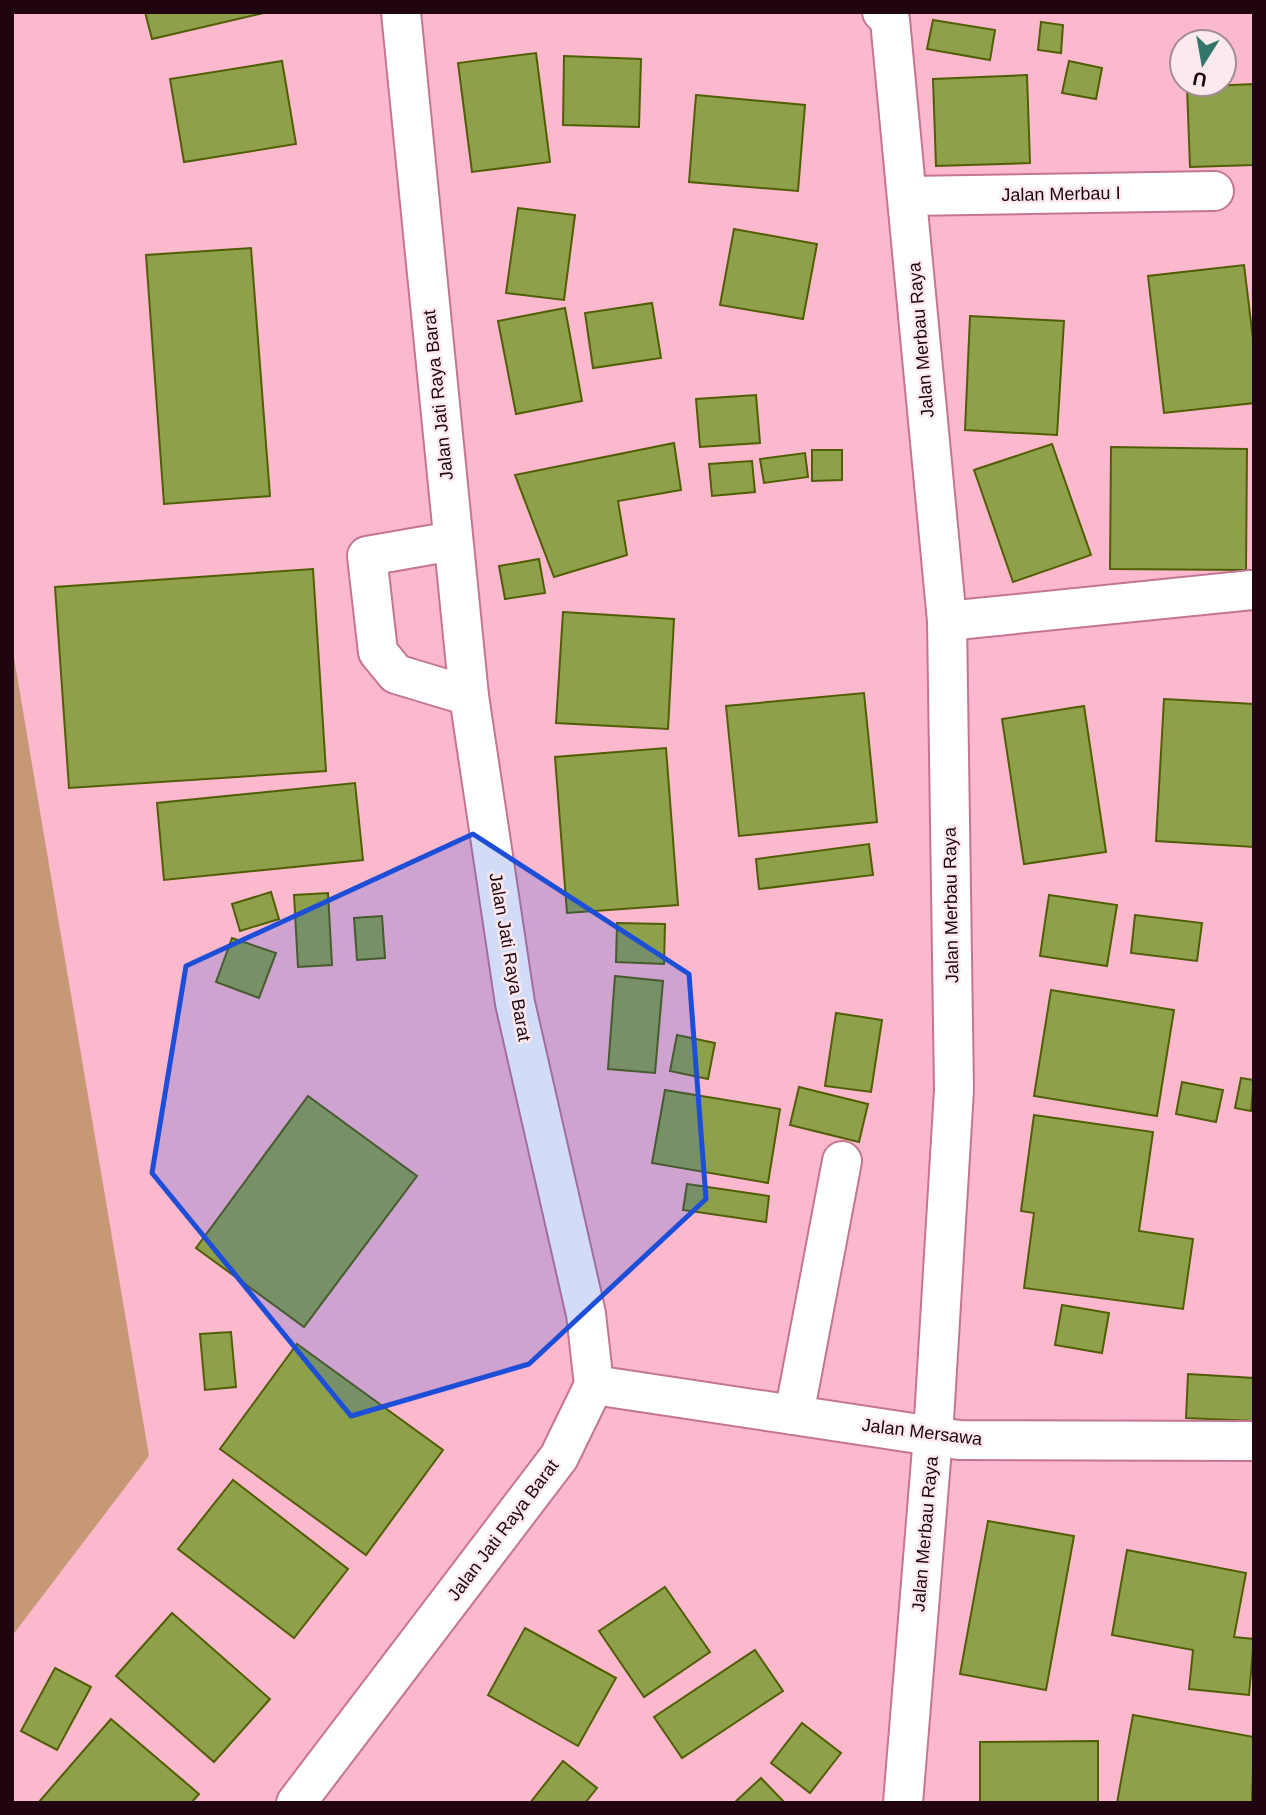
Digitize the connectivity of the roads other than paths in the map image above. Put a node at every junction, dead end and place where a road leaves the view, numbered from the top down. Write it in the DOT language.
graph roads {
  1 [pos="401,12"];
  2 [pos="882,12"];
  3 [pos="1214,191"];
  4 [pos="908,196"];
  5 [pos="453,541"];
  6 [pos="1252,590"];
  7 [pos="947,621"];
  8 [pos="469,696"];
  9 [pos="842,1161"];
  10 [pos="594,1385"];
  11 [pos="794,1415"];
  12 [pos="946,1438"];
  13 [pos="1254,1441"];
  14 [pos="296,1803"];
  15 [pos="902,1803"];
  1 -- 5 [label="street, Jalan Jati Raya Barat"];
  2 -- 4 [label="street, Jalan Merbau Raya"];
  3 -- 4 [label="street, Jalan Merbau I"];
  4 -- 7 [label="street, Jalan Merbau Raya"];
  5 -- 8 [label="street, Jalan Jati Raya Barat"];
  5 -- 8 [label="street"];
  6 -- 7 [label="street"];
  7 -- 12 [label="street, Jalan Merbau Raya"];
  8 -- 10 [label="street, Jalan Jati Raya Barat"];
  9 -- 11 [label="street"];
  10 -- 11 [label="street, Jalan Mersawa"];
  10 -- 14 [label="street, Jalan Jati Raya Barat"];
  11 -- 12 [label="street, Jalan Mersawa"];
  12 -- 13 [label="street, Jalan Mersawa"];
  12 -- 15 [label="street, Jalan Merbau Raya"];
}
